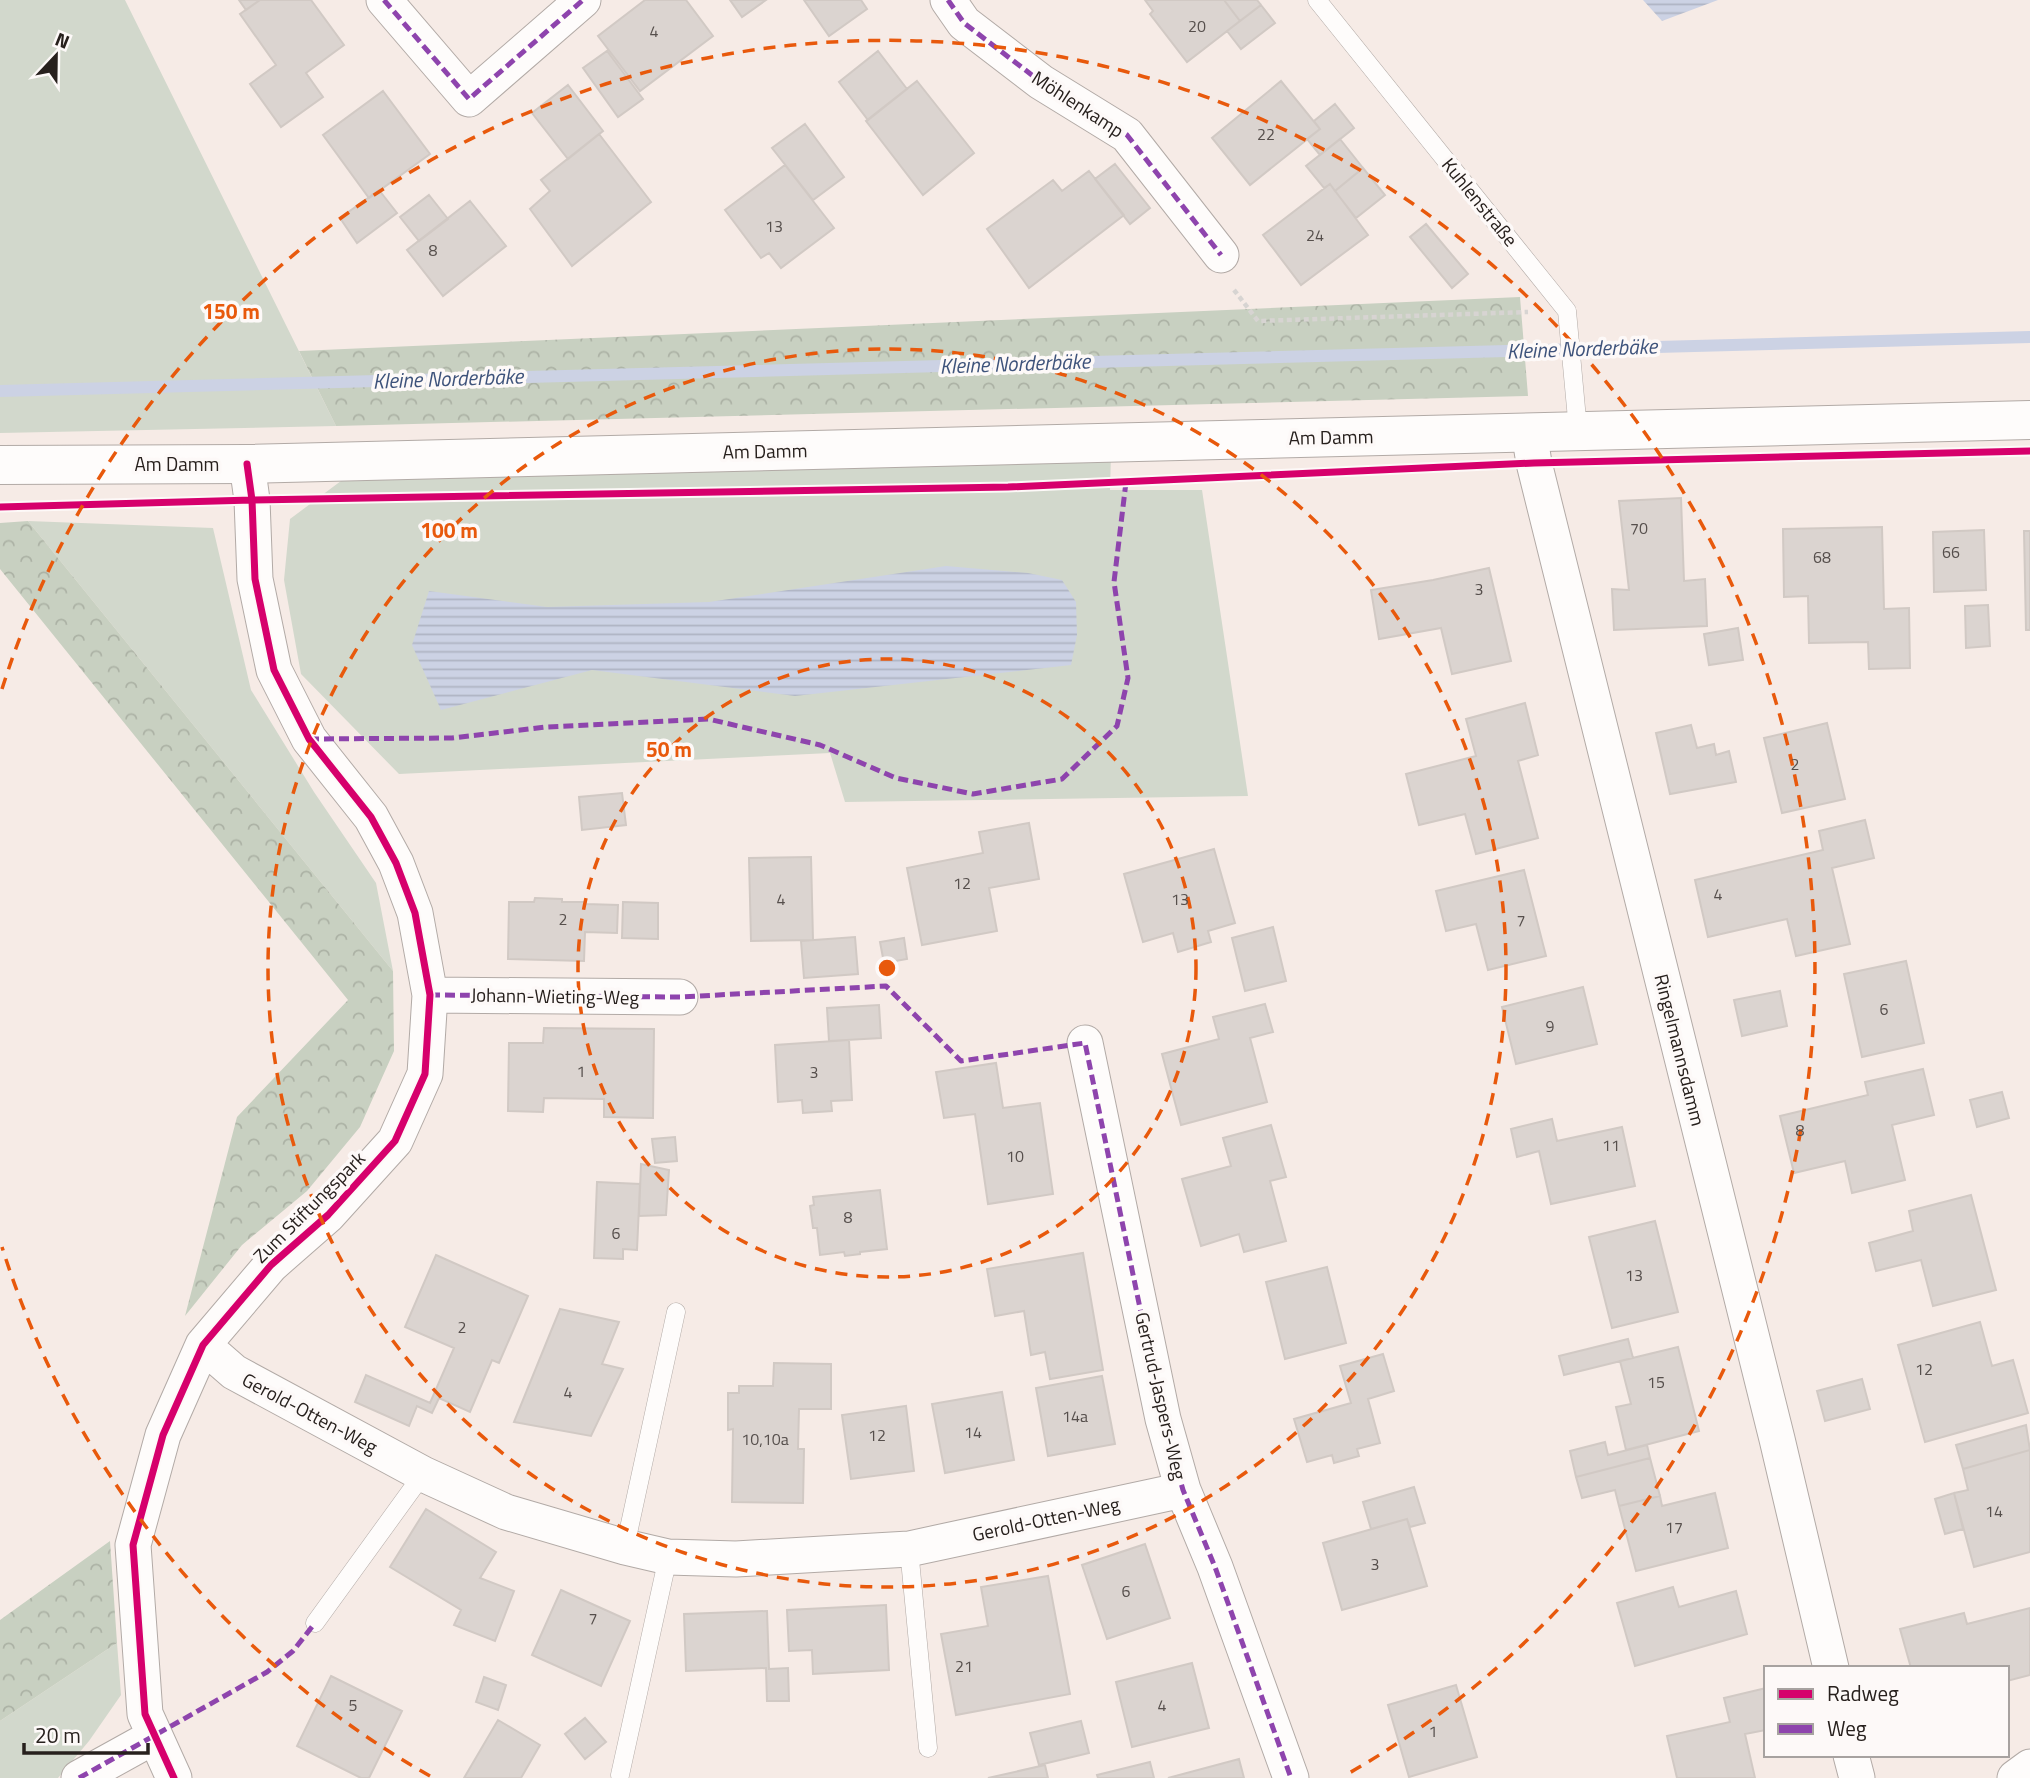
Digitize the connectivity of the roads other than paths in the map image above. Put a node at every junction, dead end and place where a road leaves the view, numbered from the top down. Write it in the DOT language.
graph roads {
  1 [pos="384,0"];
  2 [pos="583,0"];
  3 [pos="948,0"];
  4 [pos="1317,0"];
  5 [pos="1221,255"];
  6 [pos="2030,420"];
  7 [pos="1578,430"];
  8 [pos="1529,432"];
  9 [pos="247,464"];
  10 [pos="0,465"];
  11 [pos="430,995"];
  12 [pos="680,997"];
  13 [pos="1085,1043"];
  14 [pos="676,1312"];
  15 [pos="203,1345"];
  16 [pos="423,1474"];
  17 [pos="1183,1490"];
  18 [pos="625,1547"];
  19 [pos="909,1549"];
  20 [pos="668,1557"];
  21 [pos="315,1623"];
  22 [pos="1831,1666"];
  23 [pos="155,1736"];
  24 [pos="928,1748"];
  25 [pos="1852,1757"];
  26 [pos="2030,1766"];
  27 [pos="620,1776"];
  28 [pos="79,1778"];
  29 [pos="174,1778"];
  30 [pos="1291,1778"];
  31 [pos="1857,1778"];
  32 [pos="2015,1778"];
  1 -- 2 [label="street"];
  3 -- 5 [label="street, Möhlenkamp"];
  4 -- 7 [label="lane, Kuhlenstraße"];
  6 -- 7 [label="main road"];
  7 -- 8 [label="main road"];
  8 -- 9 [label="main road, Am Damm"];
  8 -- 22 [label="street, Ringelmannsdamm"];
  9 -- 10 [label="main road, Am Damm"];
  9 -- 11 [label="street, Zum Stiftungspark"];
  11 -- 12 [label="street, Johann-Wieting-Weg"];
  11 -- 15 [label="street, Zum Stiftungspark"];
  13 -- 17 [label="street, Gertrud-Jaspers-Weg"];
  14 -- 18 [label="lane"];
  15 -- 16 [label="street, Gerold-Otten-Weg"];
  15 -- 23 [label="street, Zum Stiftungspark"];
  16 -- 18 [label="street, Gerold-Otten-Weg"];
  16 -- 21 [label="lane"];
  17 -- 19 [label="street, Gerold-Otten-Weg"];
  17 -- 30 [label="street, Gertrud-Jaspers-Weg"];
  18 -- 20 [label="street, Gerold-Otten-Weg"];
  19 -- 20 [label="street, Gerold-Otten-Weg"];
  19 -- 24 [label="lane"];
  20 -- 27 [label="lane"];
  23 -- 28 [label="street"];
  23 -- 29 [label="street, Zum Stiftungspark"];
  25 -- 31 [label="street"];
  26 -- 32 [label="street"];
}
